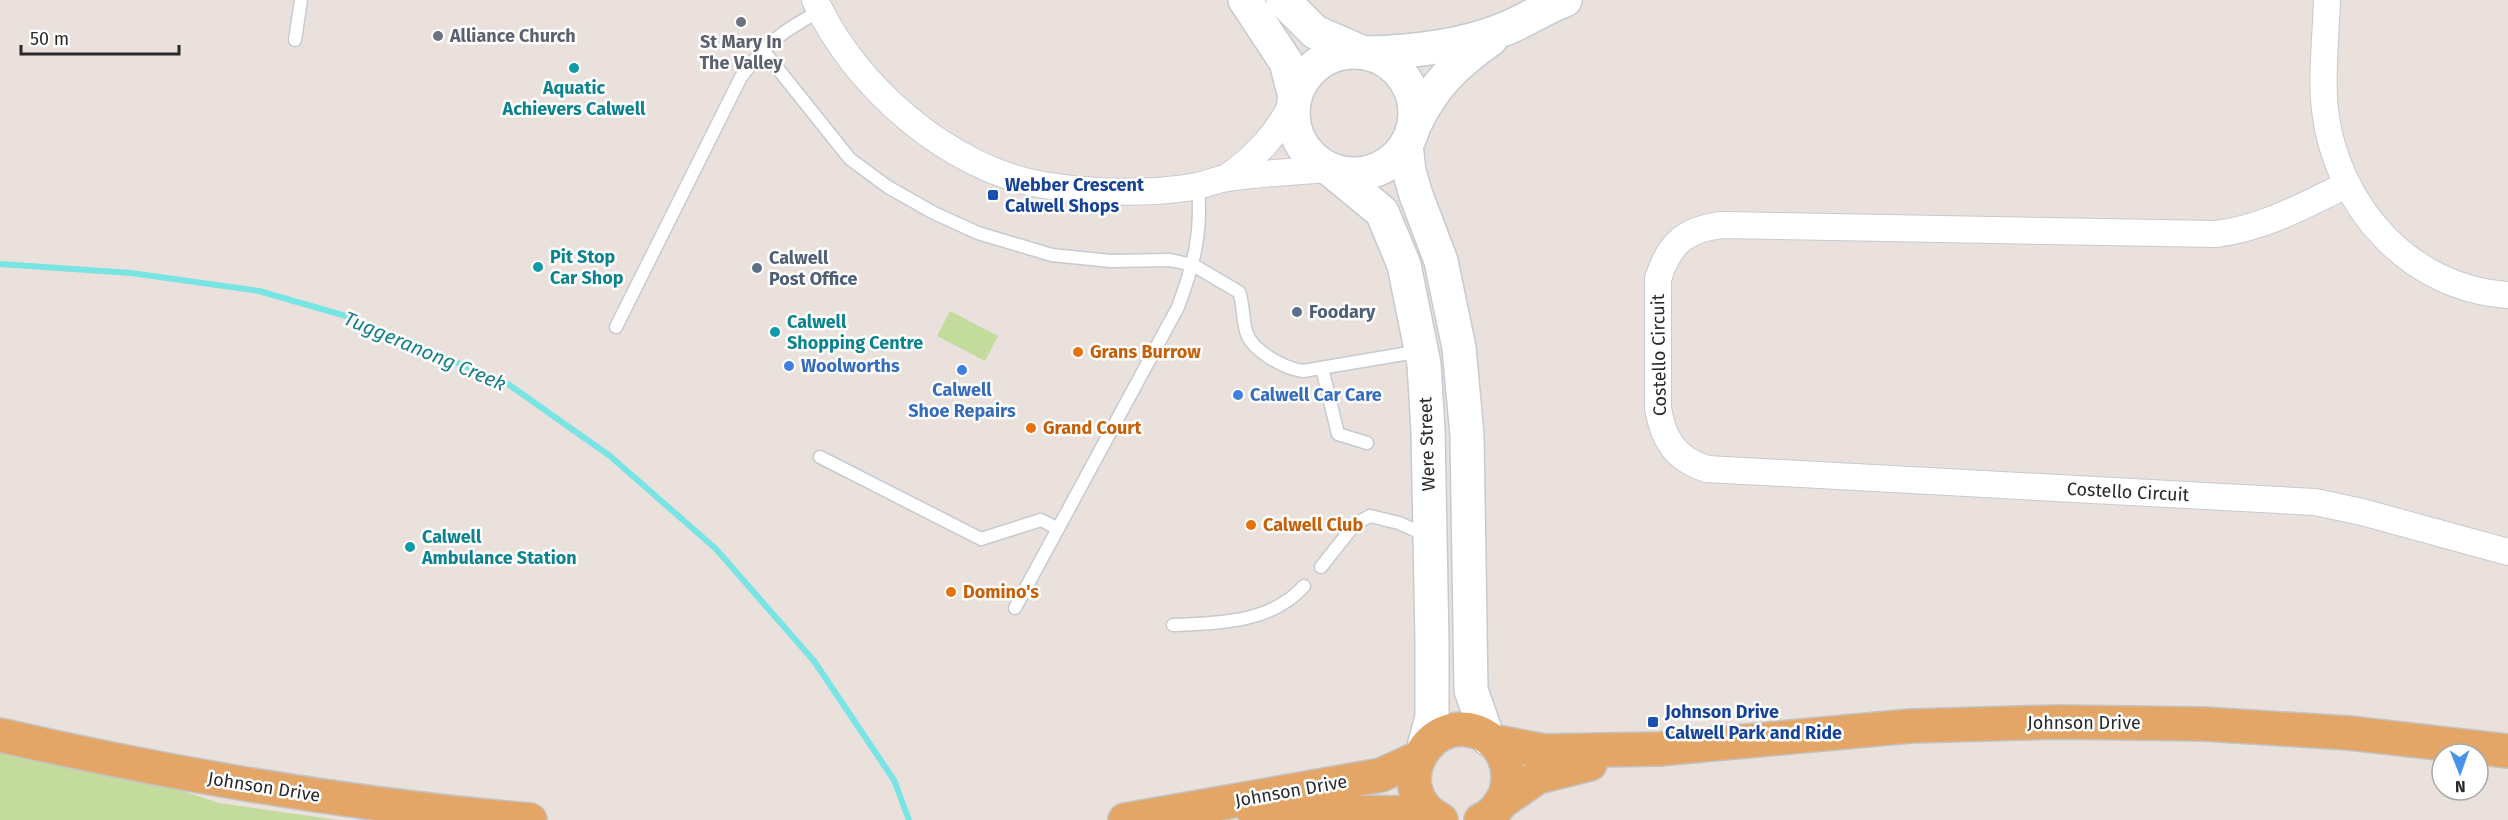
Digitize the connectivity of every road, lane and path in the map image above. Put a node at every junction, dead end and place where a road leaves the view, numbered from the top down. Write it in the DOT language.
graph roads {
  1 [pos="301,0"];
  2 [pos="1245,0"];
  3 [pos="1283,0"];
  4 [pos="1565,0"];
  5 [pos="2326,0"];
  6 [pos="818,6"];
  7 [pos="1504,29"];
  8 [pos="295,40"];
  9 [pos="762,49"];
  10 [pos="1363,53"];
  11 [pos="1295,99"];
  12 [pos="1410,136"];
  13 [pos="1329,170"];
  14 [pos="1226,178"];
  15 [pos="2346,185"];
  16 [pos="1198,186"];
  17 [pos="1194,265"];
  18 [pos="2508,296"];
  19 [pos="616,327"];
  20 [pos="1422,351"];
  21 [pos="1322,368"];
  22 [pos="1367,443"];
  23 [pos="820,457"];
  24 [pos="1057,528"];
  25 [pos="1428,536"];
  26 [pos="2508,552"];
  27 [pos="1321,567"];
  28 [pos="1304,586"];
  29 [pos="1015,608"];
  30 [pos="1173,626"];
  31 [pos="0,735"];
  32 [pos="1490,740"];
  33 [pos="1659,748"];
  34 [pos="2508,751"];
  35 [pos="1421,752"];
  36 [pos="1492,813"];
  37 [pos="1436,818"];
  38 [pos="530,820"];
  39 [pos="1125,820"];
  40 [pos="1202,820"];
  1 -- 8 [label="lane"];
  2 -- 11 [label="street"];
  3 -- 10 [label="street"];
  4 -- 7 [label="street"];
  5 -- 15 [label="street"];
  6 -- 9 [label="lane"];
  6 -- 16 [label="street"];
  7 -- 10 [label="street"];
  7 -- 12 [label="street"];
  9 -- 17 [label="lane"];
  9 -- 19 [label="lane"];
  10 -- 11 [label="street"];
  10 -- 12 [label="street"];
  11 -- 13 [label="street"];
  11 -- 14 [label="street"];
  12 -- 13 [label="street"];
  12 -- 32 [label="street, Were Street"];
  13 -- 14 [label="street"];
  13 -- 20 [label="street, Were Street"];
  14 -- 16 [label="street"];
  15 -- 18 [label="street"];
  15 -- 26 [label="street, Costello Circuit"];
  16 -- 17 [label="lane"];
  17 -- 21 [label="lane"];
  17 -- 24 [label="lane"];
  20 -- 21 [label="lane"];
  20 -- 25 [label="street, Were Street"];
  21 -- 22 [label="lane"];
  23 -- 24 [label="lane"];
  24 -- 29 [label="lane"];
  25 -- 27 [label="lane"];
  25 -- 35 [label="street, Were Street"];
  28 -- 30 [label="lane"];
  31 -- 38 [label="main road, Johnson Drive"];
  32 -- 33 [label="main road, Johnson Drive"];
  32 -- 35 [label="main road, Johnson Drive"];
  32 -- 36 [label="main road"];
  33 -- 34 [label="main road, Johnson Drive"];
  33 -- 36 [label="main road, Johnson Drive"];
  35 -- 37 [label="main road"];
  35 -- 39 [label="main road, Johnson Drive"];
  37 -- 40 [label="main road, Johnson Drive"];
}
